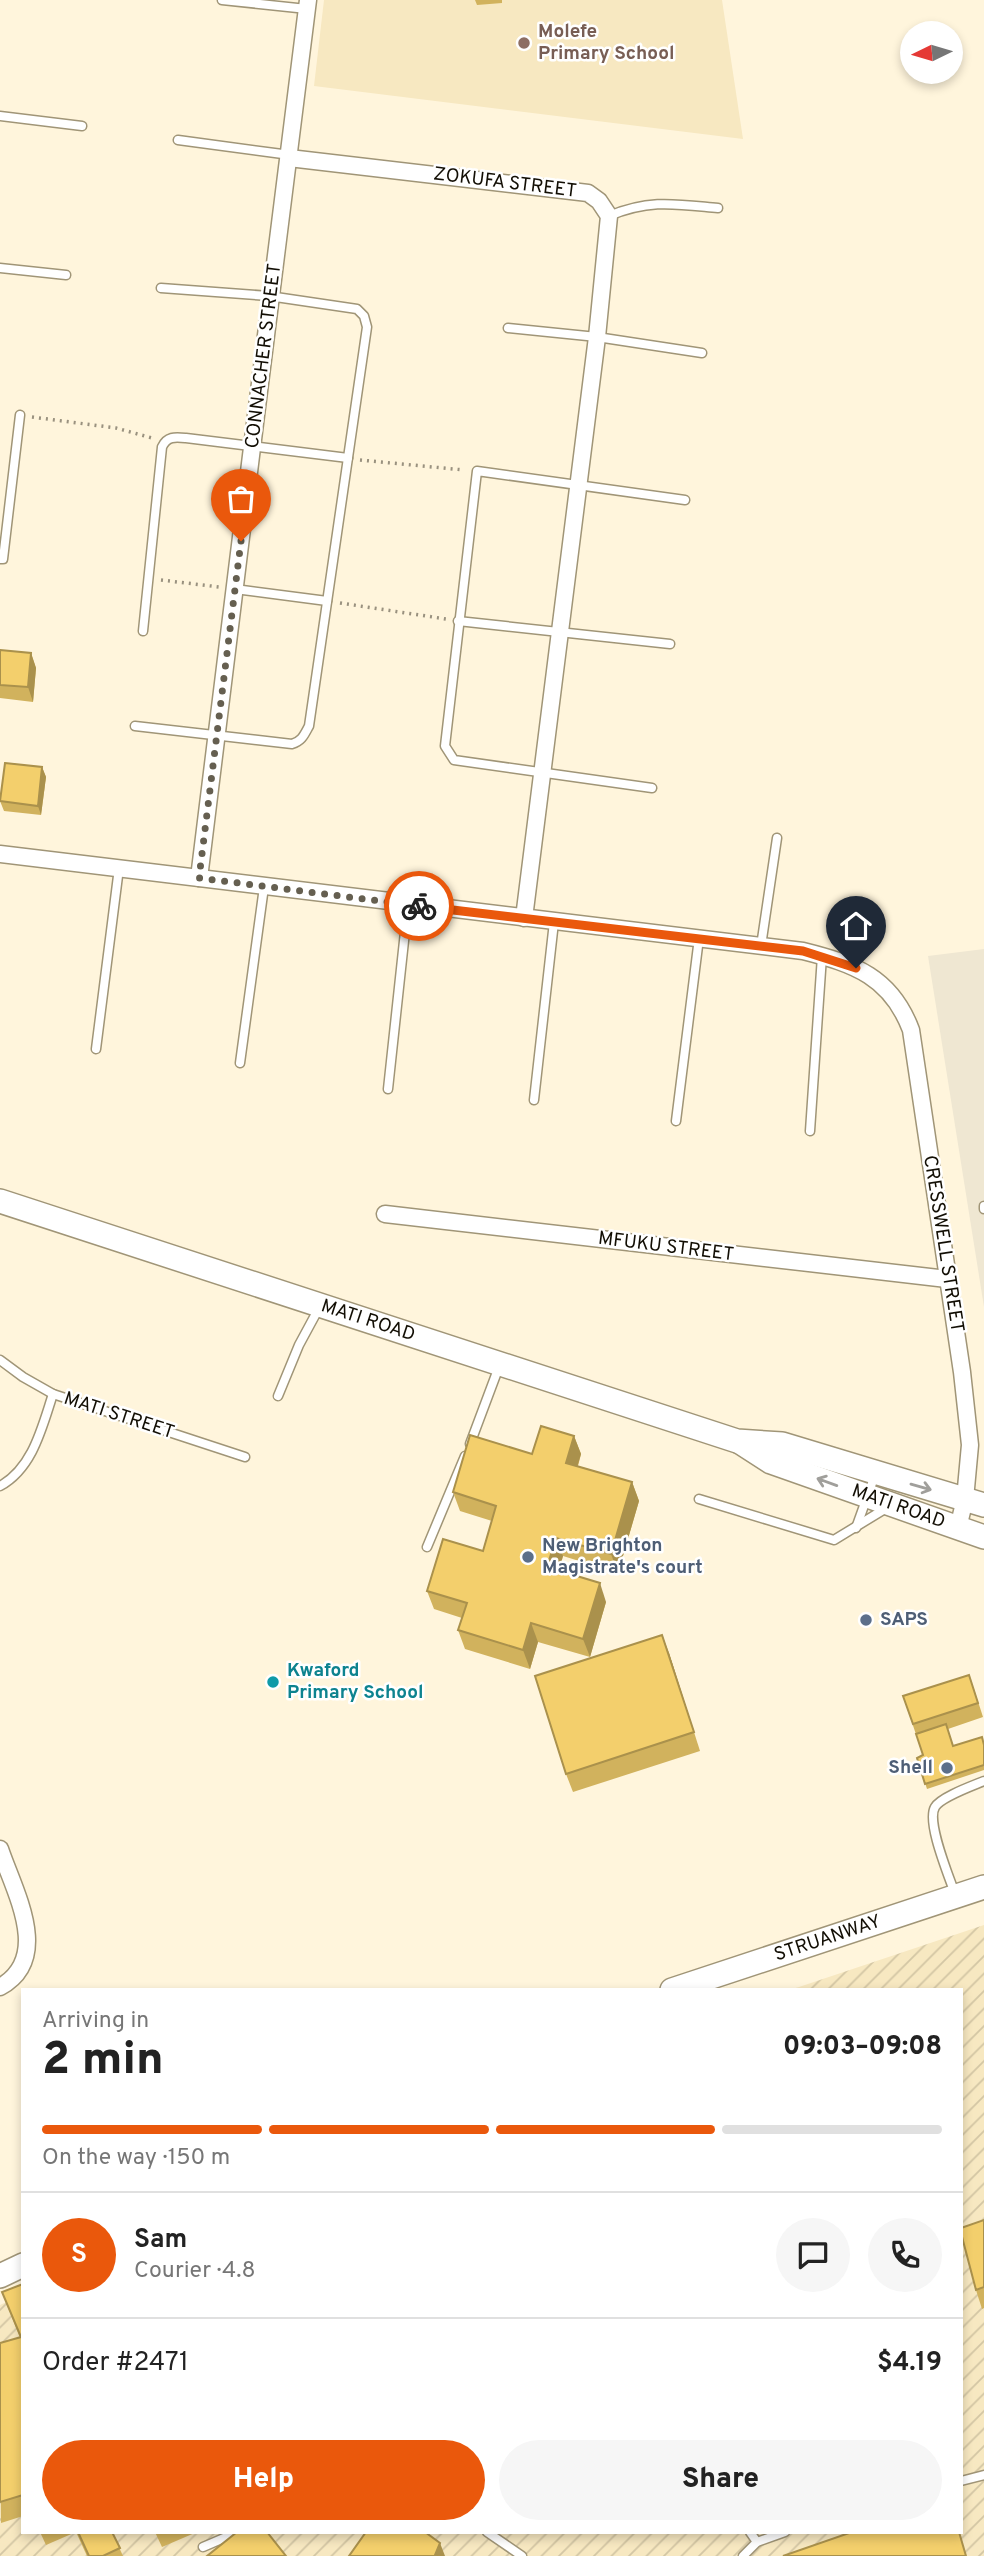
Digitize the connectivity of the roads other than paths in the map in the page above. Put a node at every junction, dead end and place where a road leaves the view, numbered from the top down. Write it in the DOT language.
graph roads {
  1 [pos="222,0"];
  2 [pos="307,5"];
  3 [pos="0,116"];
  4 [pos="82,126"];
  5 [pos="178,140"];
  6 [pos="289,156"];
  7 [pos="718,208"];
  8 [pos="609,216"];
  9 [pos="0,268"];
  10 [pos="66,275"];
  11 [pos="162,288"];
  12 [pos="269,296"];
  13 [pos="508,328"];
  14 [pos="597,337"];
  15 [pos="702,353"];
  16 [pos="20,415"];
  17 [pos="253,446"];
  18 [pos="348,458"];
  19 [pos="578,484"];
  20 [pos="685,500"];
  21 [pos="0,559"];
  22 [pos="235,589"];
  23 [pos="327,601"];
  24 [pos="458,621"];
  25 [pos="143,631"];
  26 [pos="560,631"];
  27 [pos="670,644"];
  28 [pos="135,726"];
  29 [pos="218,734"];
  30 [pos="542,775"];
  31 [pos="652,788"];
  32 [pos="777,838"];
  33 [pos="0,854"];
  34 [pos="119,868"];
  35 [pos="199,878"];
  36 [pos="264,887"];
  37 [pos="408,904"];
  38 [pos="524,918"];
  39 [pos="554,922"];
  40 [pos="699,939"];
  41 [pos="761,946"];
  42 [pos="822,955"];
  43 [pos="96,1049"];
  44 [pos="240,1063"];
  45 [pos="388,1088"];
  46 [pos="534,1100"];
  47 [pos="676,1121"];
  48 [pos="810,1131"];
  49 [pos="0,1201"];
  50 [pos="385,1214"];
  51 [pos="947,1279"];
  52 [pos="320,1305"];
  53 [pos="0,1360"];
  54 [pos="501,1363"];
  55 [pos="53,1394"];
  56 [pos="278,1396"];
  57 [pos="737,1441"];
  58 [pos="245,1457"];
  59 [pos="876,1474"];
  60 [pos="0,1486"];
  61 [pos="868,1496"];
  62 [pos="699,1500"];
  63 [pos="974,1502"];
  64 [pos="892,1505"];
  65 [pos="856,1528"];
  66 [pos="958,1528"];
  67 [pos="984,1537"];
  68 [pos="427,1547"];
  69 [pos="984,1781"];
  70 [pos="0,1849"];
  71 [pos="984,1887"];
  72 [pos="956,1896"];
  73 [pos="0,1987"];
  74 [pos="678,1988"];
  75 [pos="21,2266"];
  76 [pos="0,2276"];
  77 [pos="984,2475"];
  78 [pos="963,2480"];
  79 [pos="233,2534"];
  80 [pos="490,2534"];
  81 [pos="751,2534"];
  82 [pos="779,2534"];
  83 [pos="757,2542"];
  84 [pos="203,2547"];
  85 [pos="522,2556"];
  86 [pos="743,2556"];
  1 -- 2 [label="lane"];
  2 -- 6 [label="street, CONNACHER STREET"];
  3 -- 4 [label="lane"];
  5 -- 6 [label="lane"];
  6 -- 8 [label="street, ZOKUFA STREET"];
  6 -- 12 [label="street, CONNACHER STREET"];
  7 -- 8 [label="lane"];
  8 -- 14 [label="street"];
  9 -- 10 [label="lane"];
  11 -- 12 [label="lane"];
  12 -- 17 [label="street, CONNACHER STREET"];
  12 -- 18 [label="lane"];
  13 -- 14 [label="lane"];
  14 -- 15 [label="lane"];
  14 -- 19 [label="street"];
  16 -- 21 [label="lane"];
  17 -- 18 [label="lane"];
  17 -- 22 [label="street, CONNACHER STREET"];
  17 -- 25 [label="lane"];
  18 -- 23 [label="lane"];
  19 -- 20 [label="lane"];
  19 -- 24 [label="lane"];
  19 -- 26 [label="street"];
  22 -- 23 [label="lane"];
  22 -- 29 [label="street, CONNACHER STREET"];
  23 -- 29 [label="lane"];
  24 -- 26 [label="lane"];
  24 -- 30 [label="lane"];
  26 -- 27 [label="lane"];
  26 -- 30 [label="street"];
  28 -- 29 [label="lane"];
  29 -- 35 [label="street, CONNACHER STREET"];
  30 -- 31 [label="lane"];
  30 -- 38 [label="street"];
  32 -- 41 [label="lane"];
  33 -- 34 [label="street"];
  34 -- 35 [label="street"];
  34 -- 43 [label="lane"];
  35 -- 36 [label="street"];
  36 -- 37 [label="street"];
  36 -- 44 [label="lane"];
  37 -- 38 [label="street"];
  37 -- 45 [label="lane"];
  38 -- 39 [label="street"];
  39 -- 40 [label="street"];
  39 -- 46 [label="lane"];
  40 -- 41 [label="street"];
  40 -- 47 [label="lane"];
  41 -- 42 [label="street"];
  42 -- 48 [label="lane"];
  42 -- 51 [label="street, CRESSWELL STREET"];
  49 -- 52 [label="street, MATI ROAD"];
  50 -- 51 [label="street, MFUKU STREET"];
  51 -- 63 [label="street, CRESSWELL STREET"];
  52 -- 54 [label="street, MATI ROAD"];
  52 -- 56 [label="lane"];
  53 -- 55 [label="lane, MATI STREET"];
  54 -- 57 [label="street, MATI ROAD"];
  54 -- 68 [label="lane"];
  55 -- 58 [label="lane, MATI STREET"];
  55 -- 60 [label="lane"];
  57 -- 59 [label="street, MATI ROAD"];
  61 -- 57 [label="street, MATI ROAD, one-way"];
  59 -- 61 [label="lane"];
  59 -- 63 [label="street, MATI ROAD, one-way"];
  61 -- 64 [label="street, MATI ROAD"];
  61 -- 65 [label="lane"];
  62 -- 65 [label="lane"];
  63 -- 66 [label="street, CRESSWELL STREET"];
  64 -- 65 [label="lane"];
  64 -- 66 [label="street, MATI ROAD"];
  66 -- 67 [label="street, MATI ROAD"];
  69 -- 72 [label="lane"];
  70 -- 73 [label="street"];
  71 -- 72 [label="street, STRUANWAY"];
  72 -- 74 [label="street, STRUANWAY"];
  75 -- 76 [label="street"];
  77 -- 78 [label="lane"];
  79 -- 84 [label="lane"];
  80 -- 85 [label="lane"];
  81 -- 83 [label="lane"];
  82 -- 83 [label="lane"];
  83 -- 86 [label="lane"];
}
